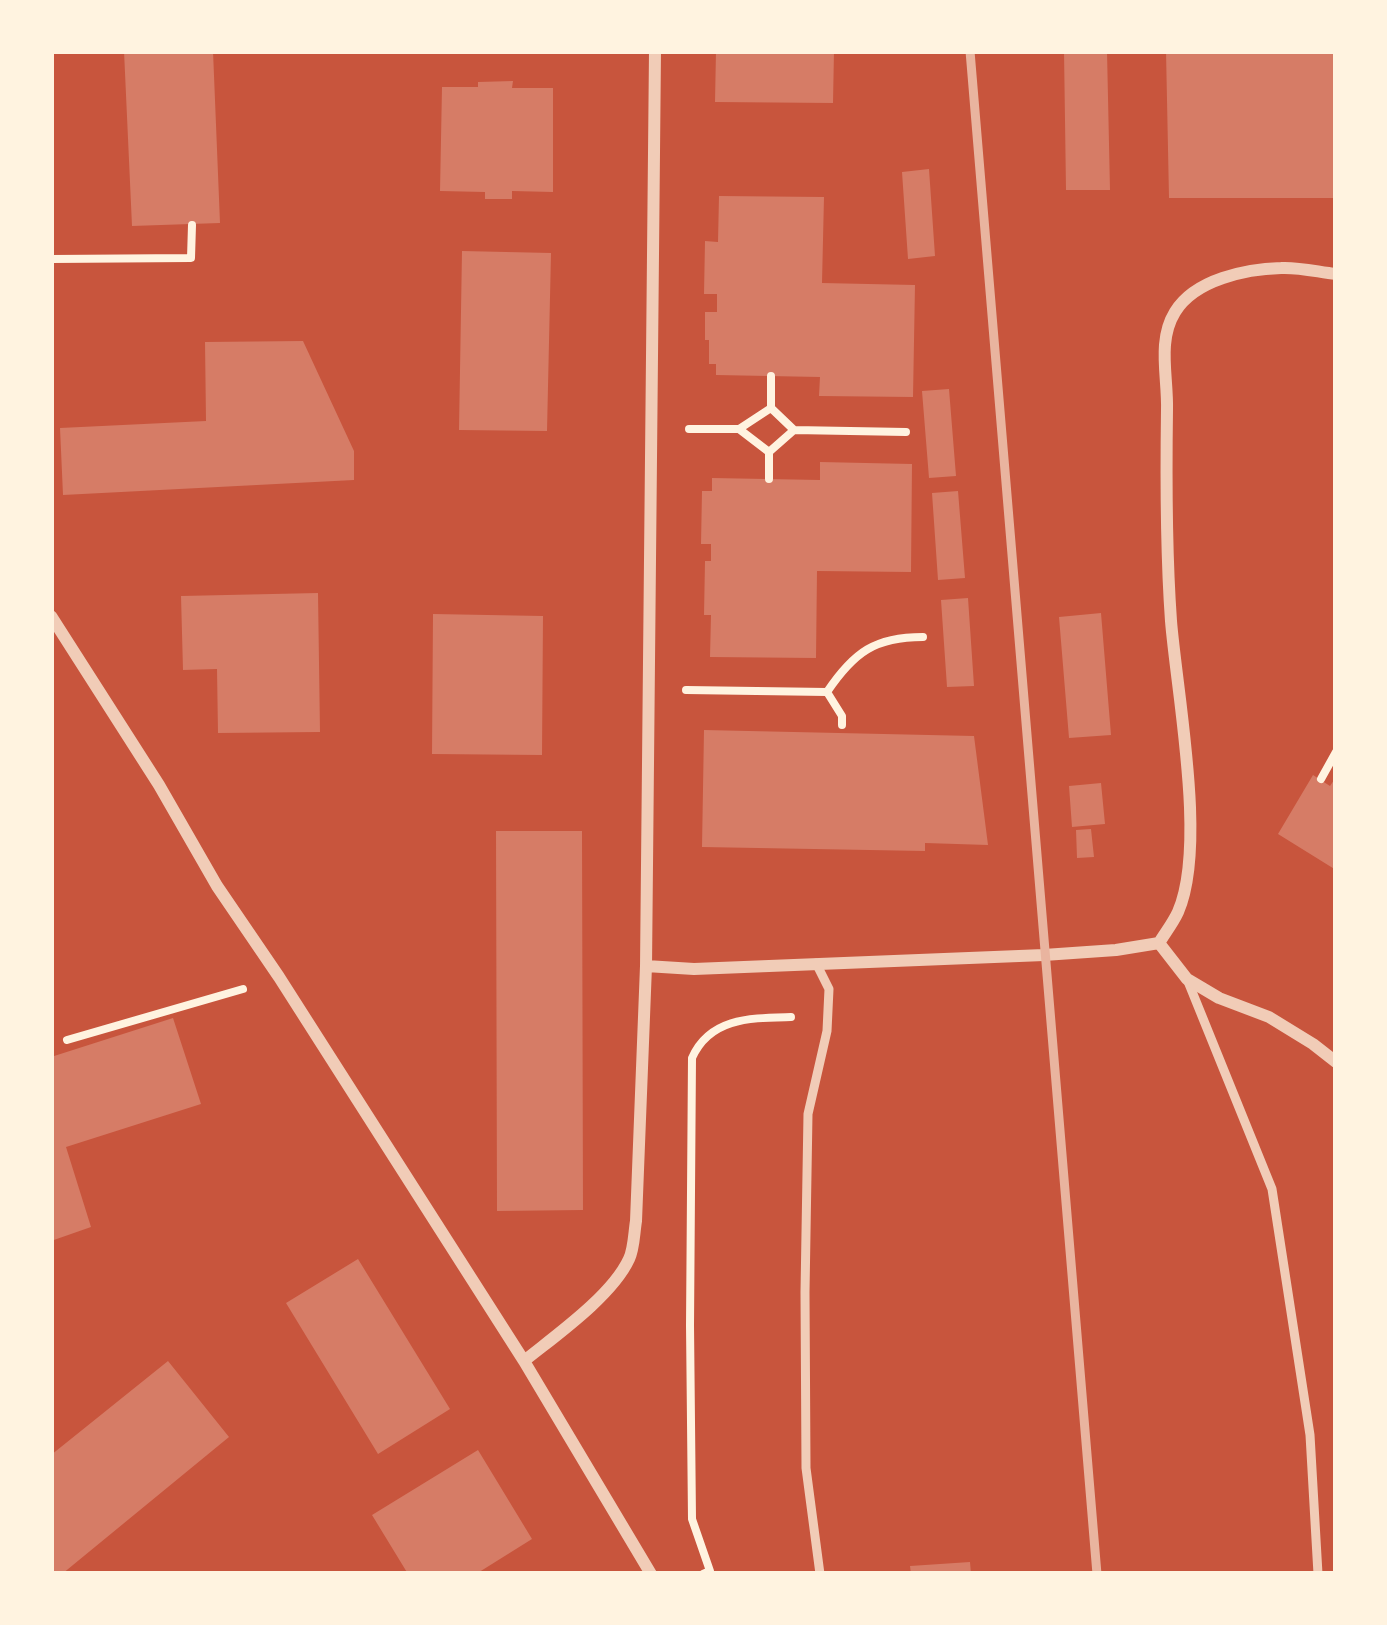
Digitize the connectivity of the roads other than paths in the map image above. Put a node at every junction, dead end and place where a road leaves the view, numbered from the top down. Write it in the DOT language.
graph roads {
  1 [pos="655,51"];
  2 [pos="1336,274"];
  3 [pos="51,616"];
  4 [pos="1159,943"];
  5 [pos="816,963"];
  6 [pos="646,966"];
  7 [pos="1186,980"];
  8 [pos="1336,1062"];
  9 [pos="524,1361"];
  10 [pos="651,1574"];
  11 [pos="820,1574"];
  12 [pos="1318,1574"];
  1 -- 6 [label="street"];
  2 -- 4 [label="street"];
  3 -- 9 [label="street"];
  4 -- 5 [label="street"];
  4 -- 7 [label="street"];
  5 -- 6 [label="street"];
  5 -- 11 [label="lane"];
  6 -- 9 [label="street"];
  7 -- 8 [label="street"];
  7 -- 12 [label="lane"];
  9 -- 10 [label="street"];
}
